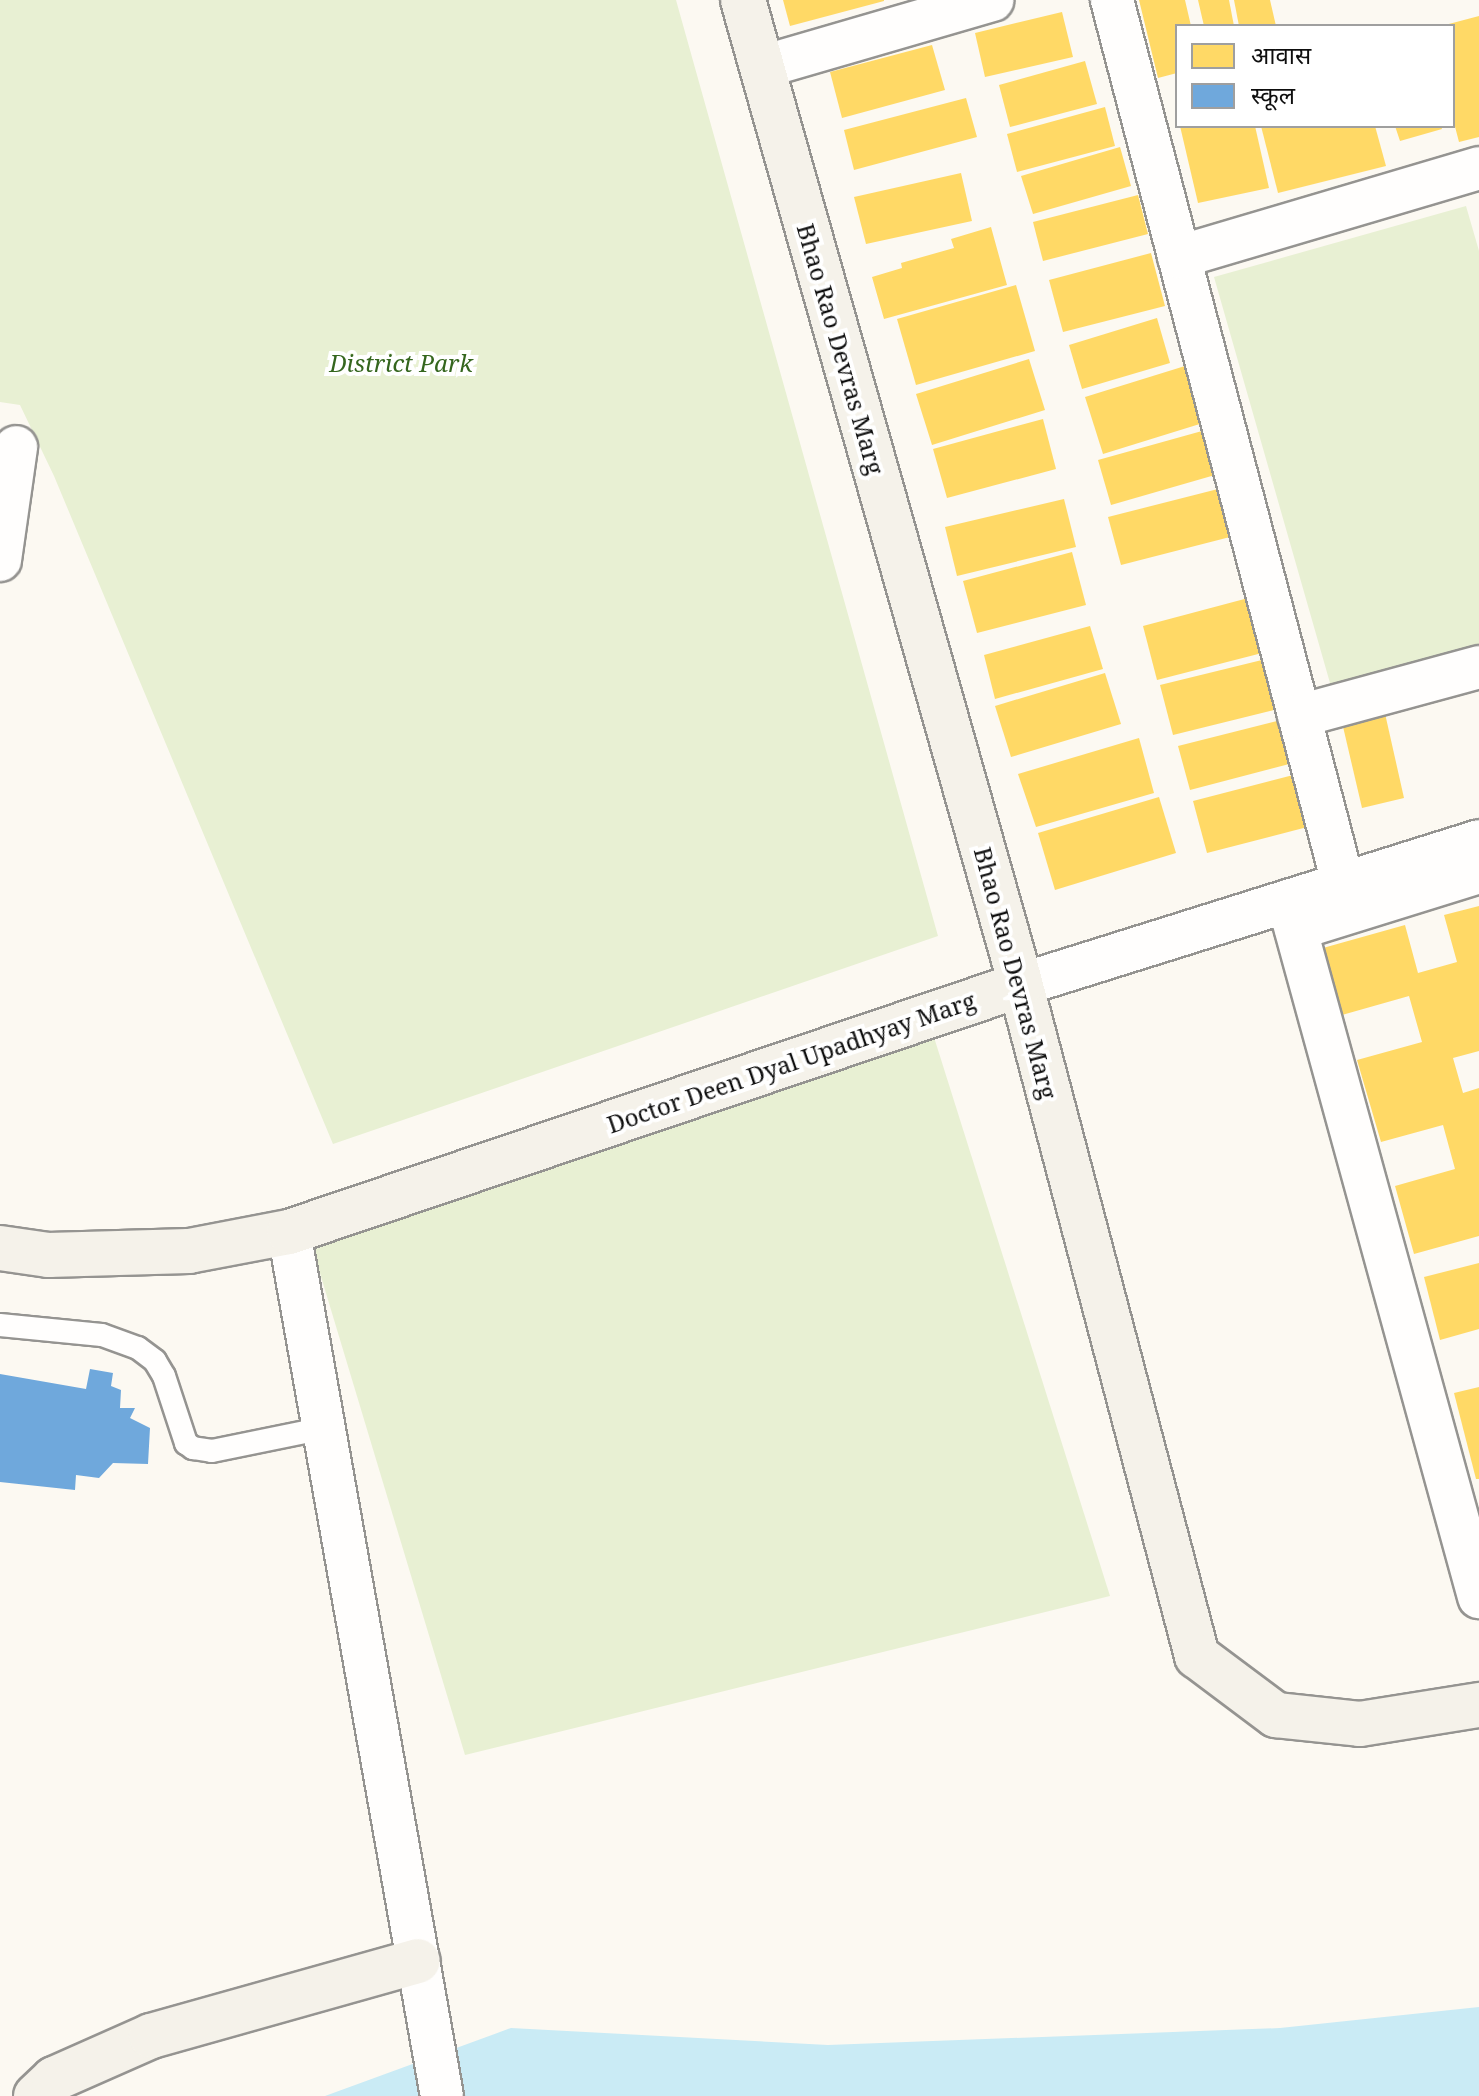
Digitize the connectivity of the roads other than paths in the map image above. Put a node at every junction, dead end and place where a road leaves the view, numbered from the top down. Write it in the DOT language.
graph roads {
  1 [pos="743,0"];
  2 [pos="992,0"];
  3 [pos="1112,0"];
  4 [pos="762,67"];
  5 [pos="1479,168"];
  6 [pos="1179,257"];
  7 [pos="16,447"];
  8 [pos="0,560"];
  9 [pos="1479,667"];
  10 [pos="1299,716"];
  11 [pos="1479,841"];
  12 [pos="1479,872"];
  13 [pos="1343,883"];
  14 [pos="1292,915"];
  15 [pos="1020,985"];
  16 [pos="289,1232"];
  17 [pos="0,1248"];
  18 [pos="0,1325"];
  19 [pos="325,1428"];
  20 [pos="1479,1597"];
  21 [pos="1479,1705"];
  22 [pos="418,1961"];
  23 [pos="36,2096"];
  24 [pos="442,2096"];
  1 -- 4 [label="street, Bhao Rao Devras Marg"];
  2 -- 4 [label="street"];
  3 -- 6 [label="street"];
  4 -- 15 [label="street, Bhao Rao Devras Marg"];
  5 -- 6 [label="street"];
  6 -- 10 [label="street"];
  7 -- 8 [label="street"];
  9 -- 10 [label="street"];
  10 -- 13 [label="street"];
  11 -- 13 [label="street, Doctor Deen Dyal Upadhyay Marg"];
  12 -- 14 [label="street"];
  13 -- 14 [label="street, Doctor Deen Dyal Upadhyay Marg"];
  14 -- 15 [label="street, Doctor Deen Dyal Upadhyay Marg"];
  14 -- 20 [label="street"];
  15 -- 16 [label="street, Doctor Deen Dyal Upadhyay Marg"];
  15 -- 21 [label="street, Bhao Rao Devras Marg"];
  16 -- 17 [label="street, Doctor Deen Dyal Upadhyay Marg"];
  16 -- 19 [label="street"];
  18 -- 19 [label="lane"];
  19 -- 22 [label="street"];
  22 -- 23 [label="street"];
  22 -- 24 [label="street"];
}
